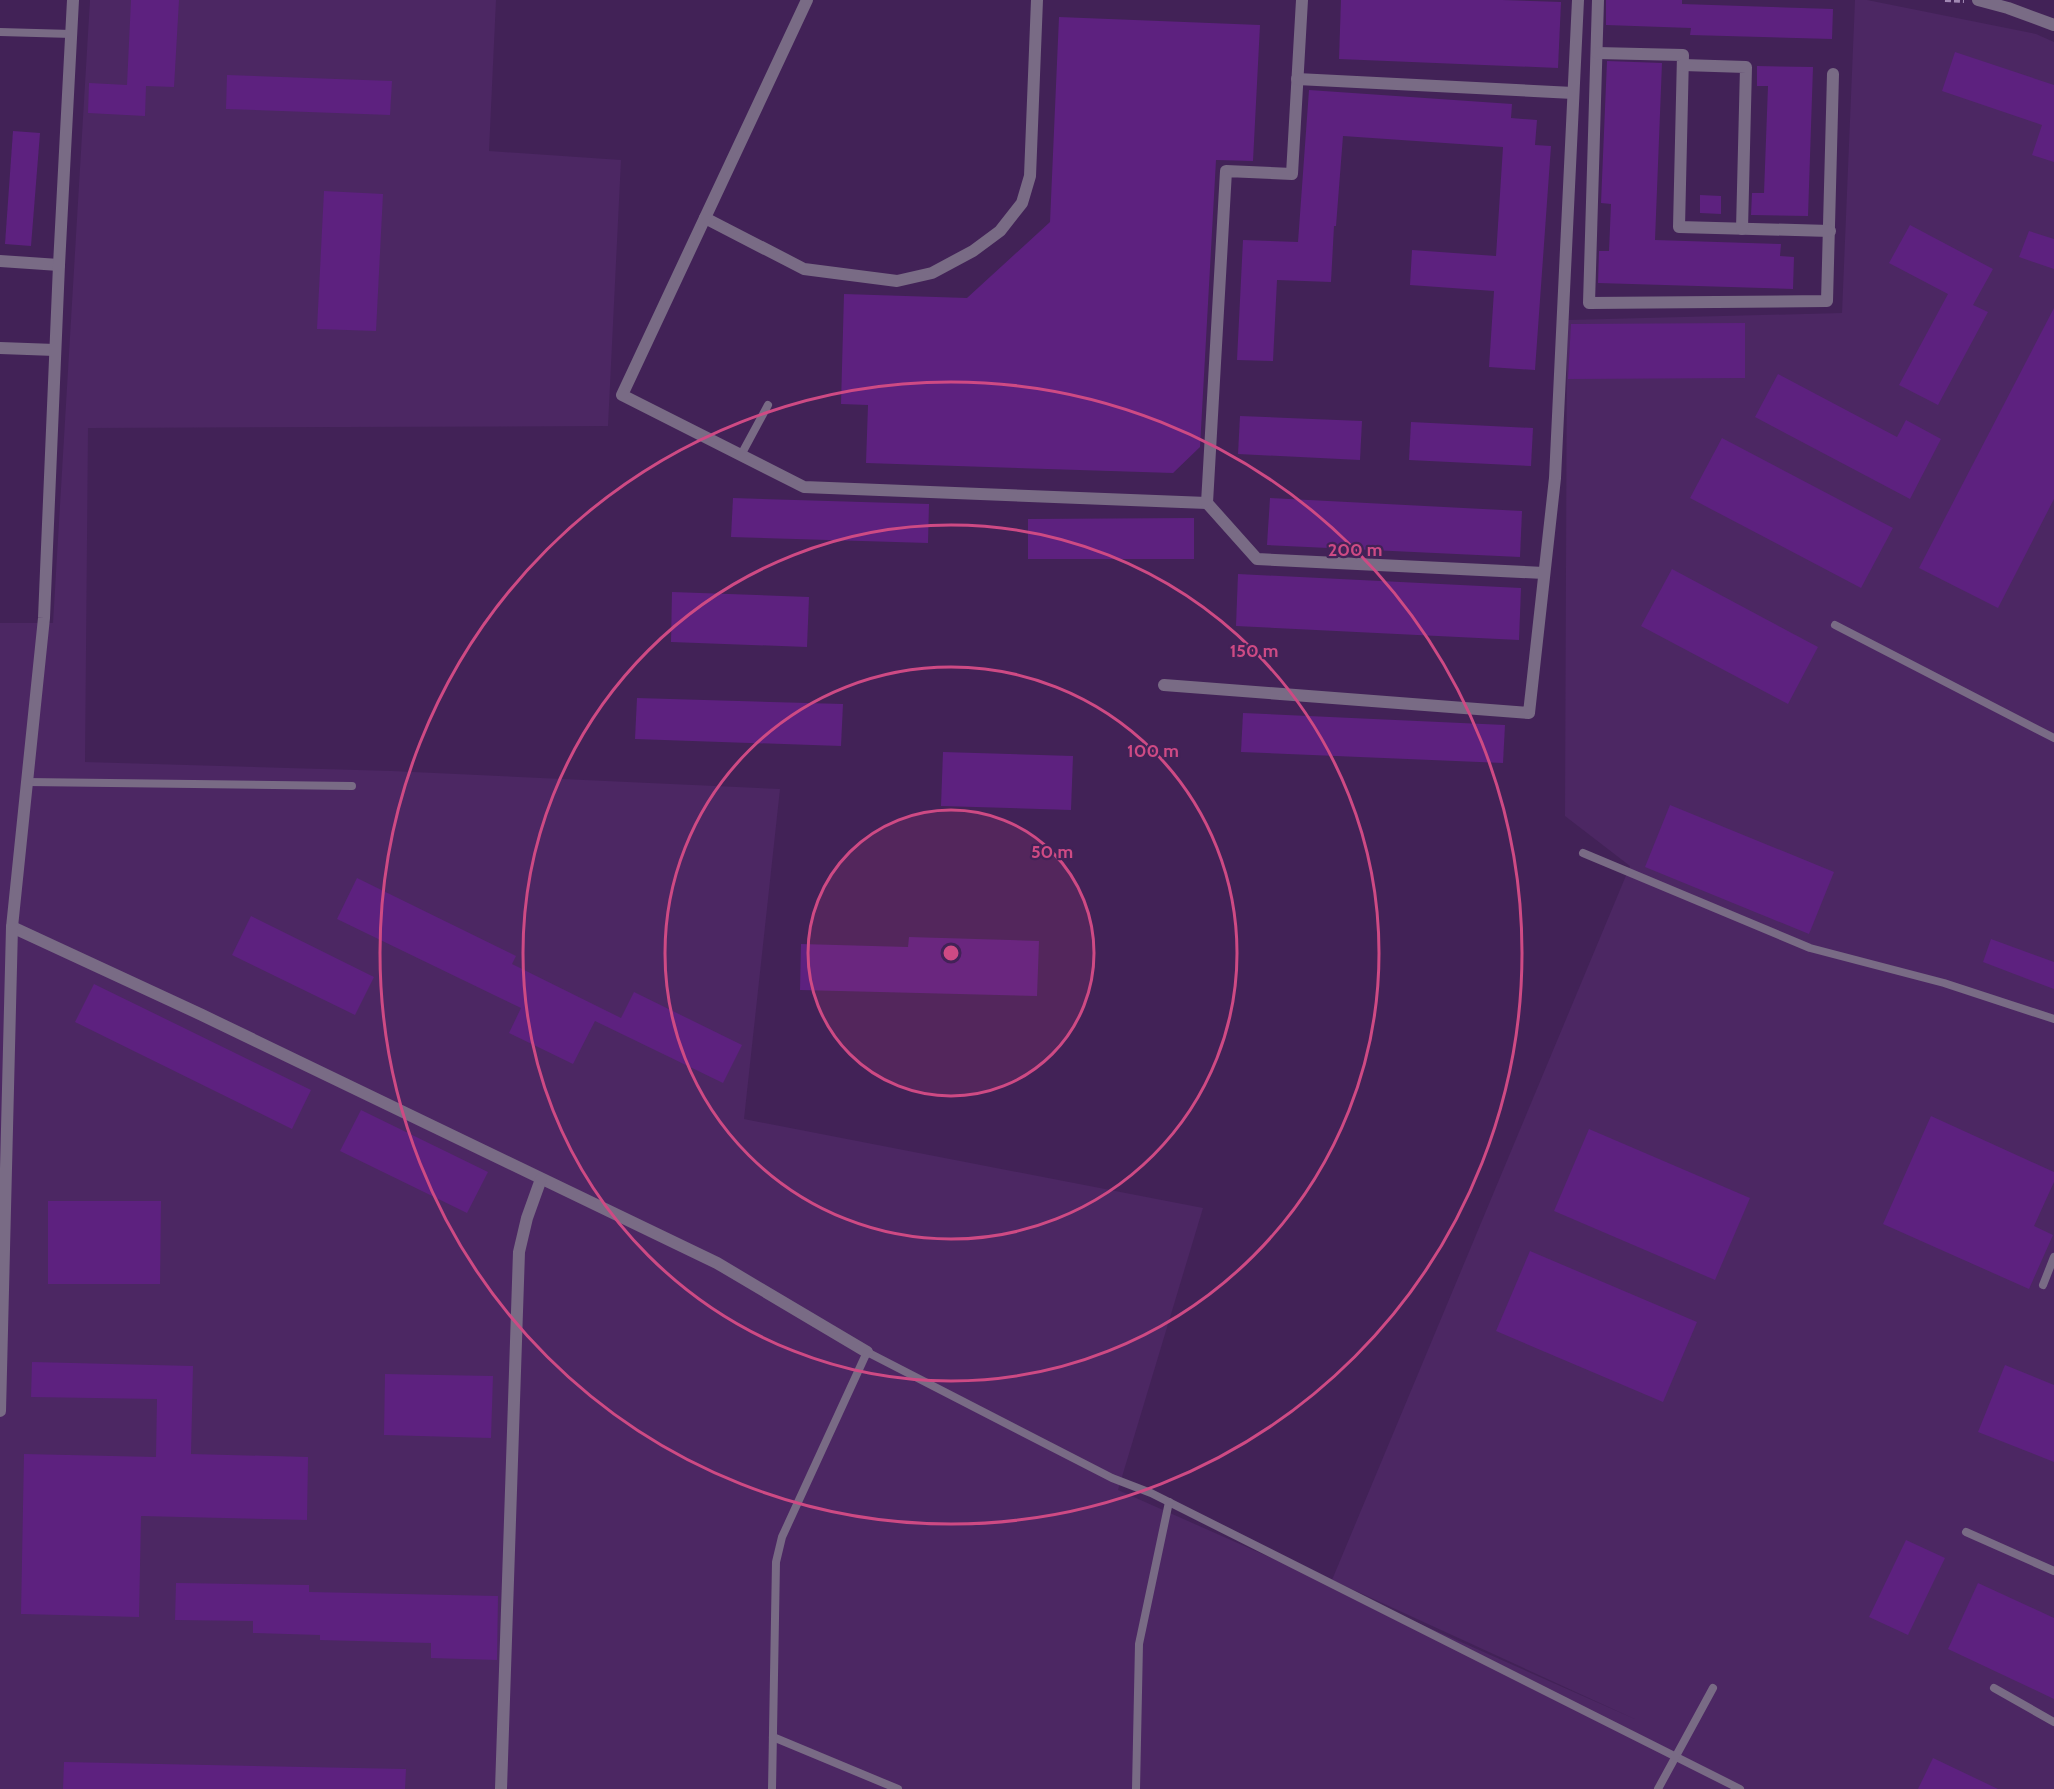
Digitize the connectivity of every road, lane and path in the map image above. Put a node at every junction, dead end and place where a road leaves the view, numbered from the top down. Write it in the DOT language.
graph roads {
  1 [pos="73,0"];
  2 [pos="807,0"];
  3 [pos="1038,0"];
  4 [pos="1302,0"];
  5 [pos="1578,0"];
  6 [pos="1598,0"];
  7 [pos="1978,0"];
  8 [pos="2054,25"];
  9 [pos="0,32"];
  10 [pos="72,34"];
  11 [pos="1597,53"];
  12 [pos="1683,65"];
  13 [pos="1833,74"];
  14 [pos="1297,79"];
  15 [pos="1574,93"];
  16 [pos="705,218"];
  17 [pos="1742,229"];
  18 [pos="1830,231"];
  19 [pos="0,261"];
  20 [pos="59,265"];
  21 [pos="0,348"];
  22 [pos="55,350"];
  23 [pos="768,405"];
  24 [pos="741,455"];
  25 [pos="1207,503"];
  26 [pos="1544,573"];
  27 [pos="1835,625"];
  28 [pos="1164,685"];
  29 [pos="2054,738"];
  30 [pos="27,782"];
  31 [pos="352,786"];
  32 [pos="1583,853"];
  33 [pos="12,927"];
  34 [pos="2054,1019"];
  35 [pos="541,1179"];
  36 [pos="2054,1257"];
  37 [pos="2,1272"];
  38 [pos="2043,1285"];
  39 [pos="867,1352"];
  40 [pos="0,1411"];
  41 [pos="1169,1502"];
  42 [pos="1966,1532"];
  43 [pos="2054,1571"];
  44 [pos="1713,1688"];
  45 [pos="1994,1688"];
  46 [pos="2054,1722"];
  47 [pos="773,1737"];
  48 [pos="1675,1756"];
  49 [pos="501,1789"];
  50 [pos="772,1789"];
  51 [pos="898,1789"];
  52 [pos="1136,1789"];
  53 [pos="1658,1789"];
  54 [pos="1740,1789"];
  1 -- 10 [label="street"];
  2 -- 16 [label="street"];
  3 -- 16 [label="street"];
  4 -- 14 [label="street"];
  5 -- 15 [label="street"];
  6 -- 11 [label="street"];
  7 -- 8 [label="street"];
  9 -- 10 [label="lane"];
  10 -- 20 [label="street"];
  11 -- 12 [label="street"];
  11 -- 18 [label="street"];
  12 -- 17 [label="street"];
  12 -- 17 [label="street"];
  13 -- 18 [label="street"];
  14 -- 15 [label="street"];
  14 -- 25 [label="street"];
  15 -- 26 [label="street"];
  16 -- 24 [label="street"];
  17 -- 18 [label="street"];
  19 -- 20 [label="street"];
  20 -- 22 [label="street"];
  21 -- 22 [label="street"];
  22 -- 30 [label="street"];
  23 -- 24 [label="lane"];
  24 -- 25 [label="street"];
  25 -- 26 [label="street"];
  26 -- 28 [label="street"];
  27 -- 29 [label="lane"];
  30 -- 31 [label="lane"];
  30 -- 33 [label="street"];
  32 -- 34 [label="lane"];
  33 -- 35 [label="street"];
  33 -- 37 [label="street"];
  35 -- 39 [label="street"];
  35 -- 49 [label="street"];
  36 -- 38 [label="lane"];
  37 -- 40 [label="street"];
  39 -- 41 [label="lane"];
  39 -- 47 [label="lane"];
  41 -- 48 [label="lane"];
  41 -- 52 [label="lane"];
  42 -- 43 [label="lane"];
  44 -- 48 [label="lane"];
  45 -- 46 [label="lane"];
  47 -- 50 [label="lane"];
  47 -- 51 [label="lane"];
  48 -- 53 [label="lane"];
  48 -- 54 [label="lane"];
}
